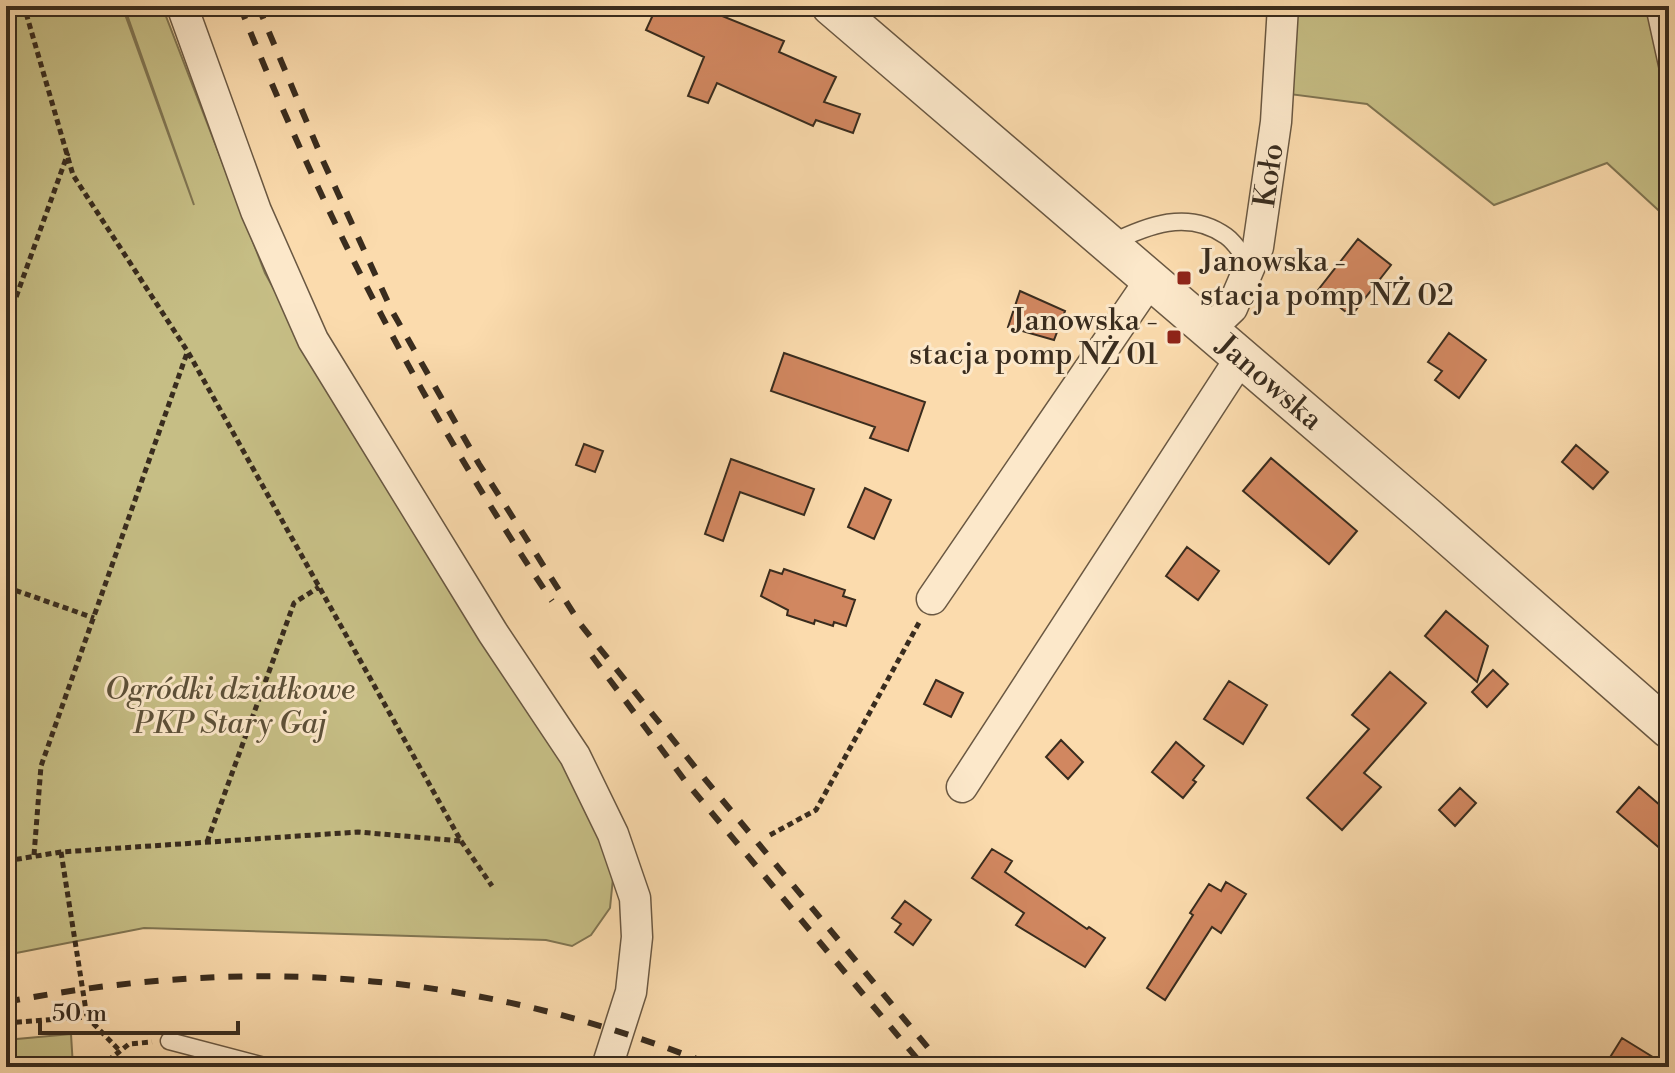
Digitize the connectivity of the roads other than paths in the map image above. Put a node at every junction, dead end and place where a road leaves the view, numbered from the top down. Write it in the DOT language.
graph roads {
  1 [pos="182,6"];
  2 [pos="831,6"];
  3 [pos="1283,6"];
  4 [pos="1654,6"];
  5 [pos="1669,74"];
  6 [pos="1107,245"];
  7 [pos="1250,265"];
  8 [pos="1149,282"];
  9 [pos="1208,331"];
  10 [pos="1240,359"];
  11 [pos="932,599"];
  12 [pos="1669,729"];
  13 [pos="962,787"];
  14 [pos="169,1041"];
  15 [pos="268,1067"];
  16 [pos="607,1067"];
  1 -- 16 [label="street"];
  2 -- 6 [label="street, Janowska"];
  3 -- 7 [label="street, Koło"];
  4 -- 5 [label="lane"];
  6 -- 7 [label="lane"];
  6 -- 8 [label="street, Janowska"];
  7 -- 9 [label="street, Koło"];
  8 -- 9 [label="street, Janowska"];
  8 -- 11 [label="street"];
  9 -- 10 [label="street, Janowska"];
  10 -- 12 [label="street, Janowska"];
  10 -- 13 [label="street"];
  14 -- 15 [label="lane"];
}
